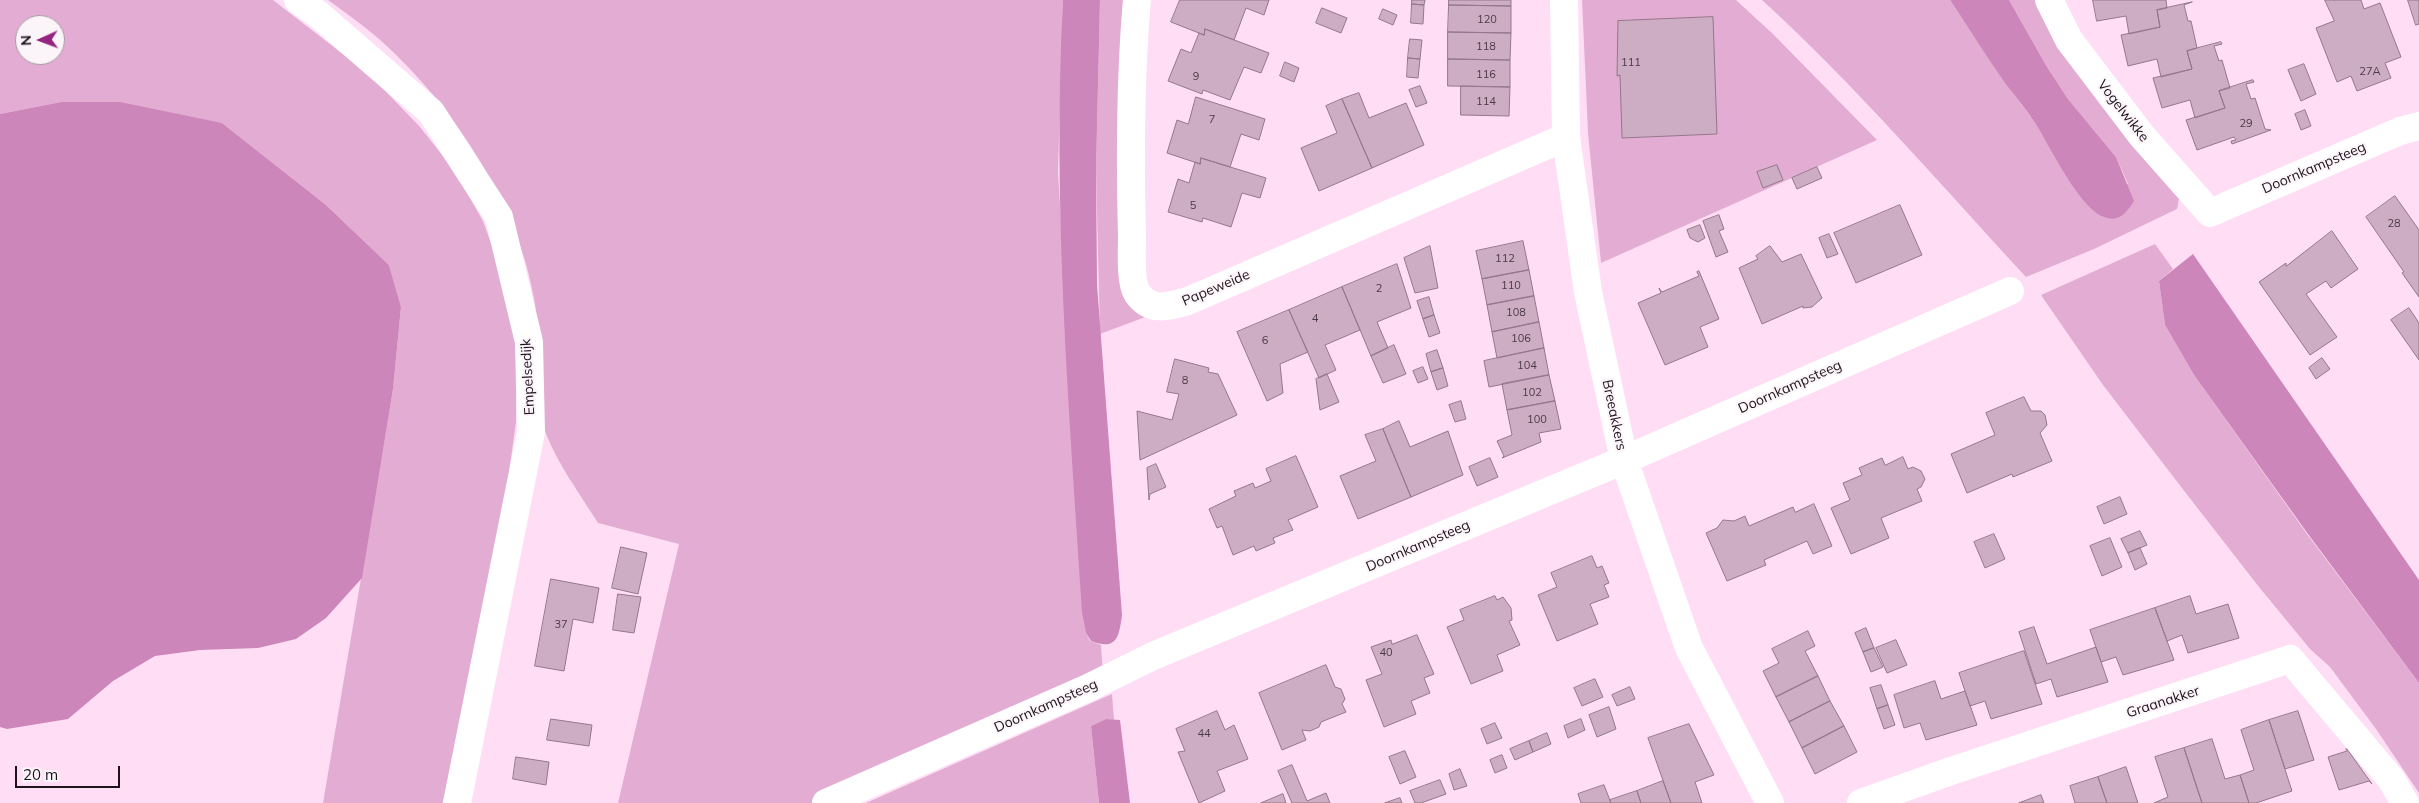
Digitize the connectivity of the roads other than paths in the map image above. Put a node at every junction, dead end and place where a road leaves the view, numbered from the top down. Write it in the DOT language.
graph roads {
  1 [pos="298,0"];
  2 [pos="1136,0"];
  3 [pos="1564,0"];
  4 [pos="2049,0"];
  5 [pos="2419,126"];
  6 [pos="1566,137"];
  7 [pos="2210,213"];
  8 [pos="2010,291"];
  9 [pos="1624,460"];
  10 [pos="457,803"];
  11 [pos="826,803"];
  12 [pos="1770,803"];
  13 [pos="1861,803"];
  14 [pos="2405,803"];
  1 -- 10 [label="street, Empelsedijk"];
  2 -- 6 [label="street, Papeweide"];
  3 -- 6 [label="street, Breeakkers"];
  4 -- 7 [label="street, Vogelwikke"];
  5 -- 7 [label="street, Doornkampsteeg"];
  6 -- 9 [label="street, Breeakkers"];
  8 -- 9 [label="street, Doornkampsteeg"];
  9 -- 11 [label="street, Doornkampsteeg"];
  9 -- 12 [label="street, Breeakkers"];
  13 -- 14 [label="street, Graanakker"];
}
